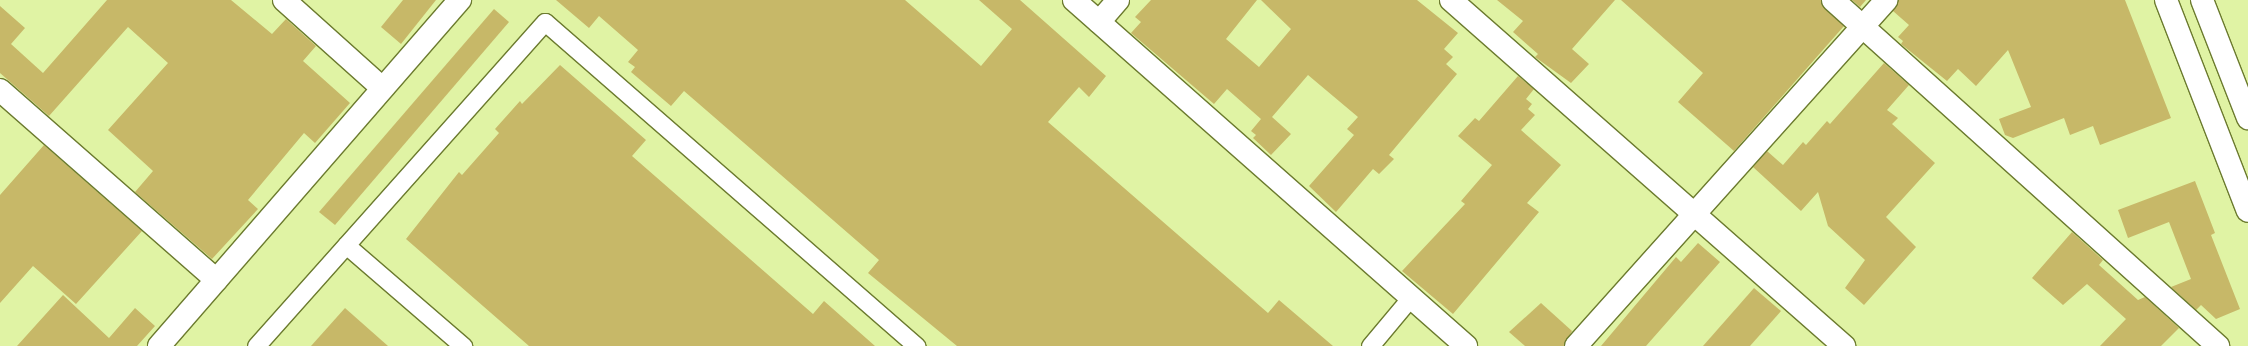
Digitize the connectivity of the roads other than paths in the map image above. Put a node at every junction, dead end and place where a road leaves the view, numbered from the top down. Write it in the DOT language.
graph roads {
  1 [pos="284,0"];
  2 [pos="460,0"];
  3 [pos="1074,0"];
  4 [pos="1118,0"];
  5 [pos="1451,0"];
  6 [pos="1832,0"];
  7 [pos="1886,0"];
  8 [pos="2166,0"];
  9 [pos="2202,0"];
  10 [pos="1099,22"];
  11 [pos="1863,27"];
  12 [pos="382,88"];
  13 [pos="0,90"];
  14 [pos="2248,118"];
  15 [pos="2248,211"];
  16 [pos="1694,214"];
  17 [pos="346,245"];
  18 [pos="216,280"];
  19 [pos="1411,297"];
  20 [pos="159,346"];
  21 [pos="256,346"];
  22 [pos="463,346"];
  23 [pos="916,346"];
  24 [pos="1370,346"];
  25 [pos="1466,346"];
  26 [pos="1576,346"];
  27 [pos="1844,346"];
  28 [pos="2218,346"];
  1 -- 12 [label="street"];
  2 -- 12 [label="street"];
  3 -- 10 [label="street"];
  4 -- 10 [label="street"];
  5 -- 16 [label="street"];
  6 -- 11 [label="street"];
  7 -- 11 [label="street"];
  8 -- 15 [label="street"];
  9 -- 14 [label="street"];
  10 -- 19 [label="street"];
  11 -- 16 [label="street"];
  11 -- 28 [label="street"];
  12 -- 18 [label="street"];
  13 -- 18 [label="street"];
  16 -- 26 [label="street"];
  16 -- 27 [label="street"];
  17 -- 21 [label="lane"];
  17 -- 22 [label="lane"];
  17 -- 23 [label="lane"];
  18 -- 20 [label="street"];
  19 -- 24 [label="lane"];
  19 -- 25 [label="street"];
}
